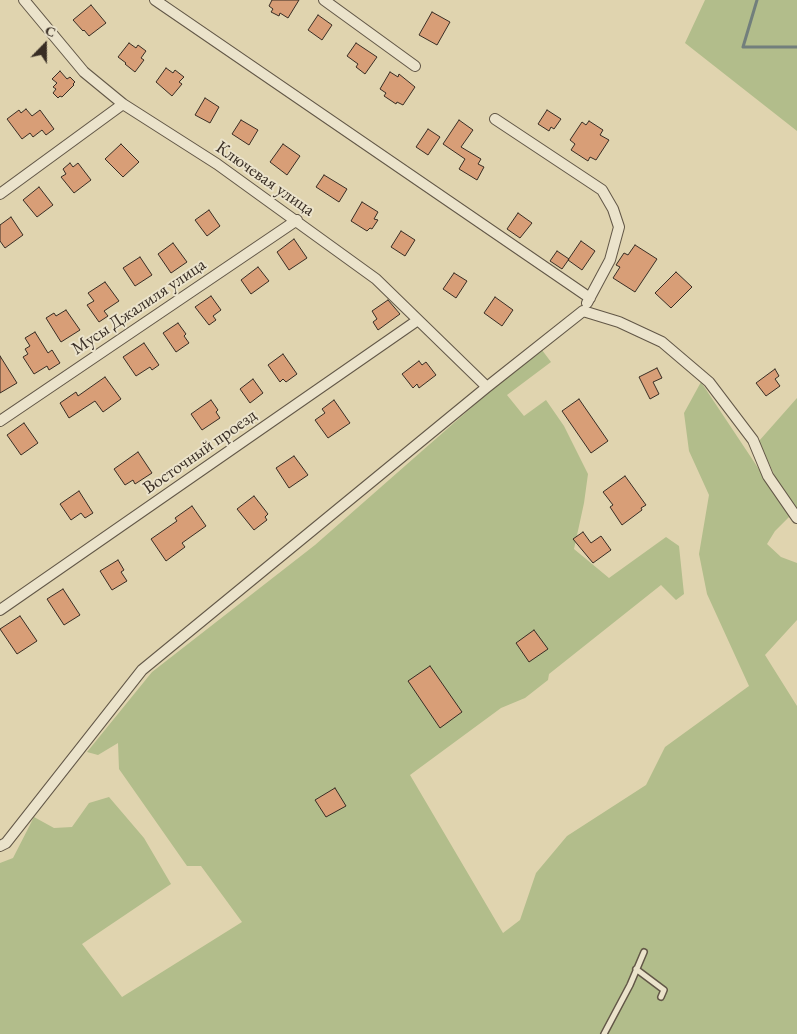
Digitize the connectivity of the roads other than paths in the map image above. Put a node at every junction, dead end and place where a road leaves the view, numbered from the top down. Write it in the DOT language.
graph roads {
  1 [pos="24,0"];
  2 [pos="155,0"];
  3 [pos="324,0"];
  4 [pos="415,66"];
  5 [pos="123,104"];
  6 [pos="495,119"];
  7 [pos="0,194"];
  8 [pos="297,220"];
  9 [pos="590,298"];
  10 [pos="583,312"];
  11 [pos="418,320"];
  12 [pos="487,387"];
  13 [pos="0,421"];
  14 [pos="797,518"];
  15 [pos="0,610"];
  16 [pos="0,846"];
  17 [pos="644,952"];
  18 [pos="636,969"];
  19 [pos="661,998"];
  20 [pos="604,1034"];
  1 -- 5 [label="street, Ключевая улица"];
  2 -- 9 [label="street"];
  3 -- 4 [label="street"];
  5 -- 7 [label="street"];
  5 -- 8 [label="street, Ключевая улица"];
  6 -- 9 [label="street"];
  8 -- 11 [label="street, Ключевая улица"];
  8 -- 13 [label="street, Мусы Джалиля улица"];
  9 -- 10 [label="street"];
  10 -- 12 [label="street"];
  10 -- 14 [label="street"];
  11 -- 12 [label="street, Ключевая улица"];
  11 -- 15 [label="street, Восточный проезд"];
  12 -- 16 [label="street"];
  17 -- 18 [label="lane"];
  18 -- 19 [label="lane"];
  18 -- 20 [label="lane"];
}
